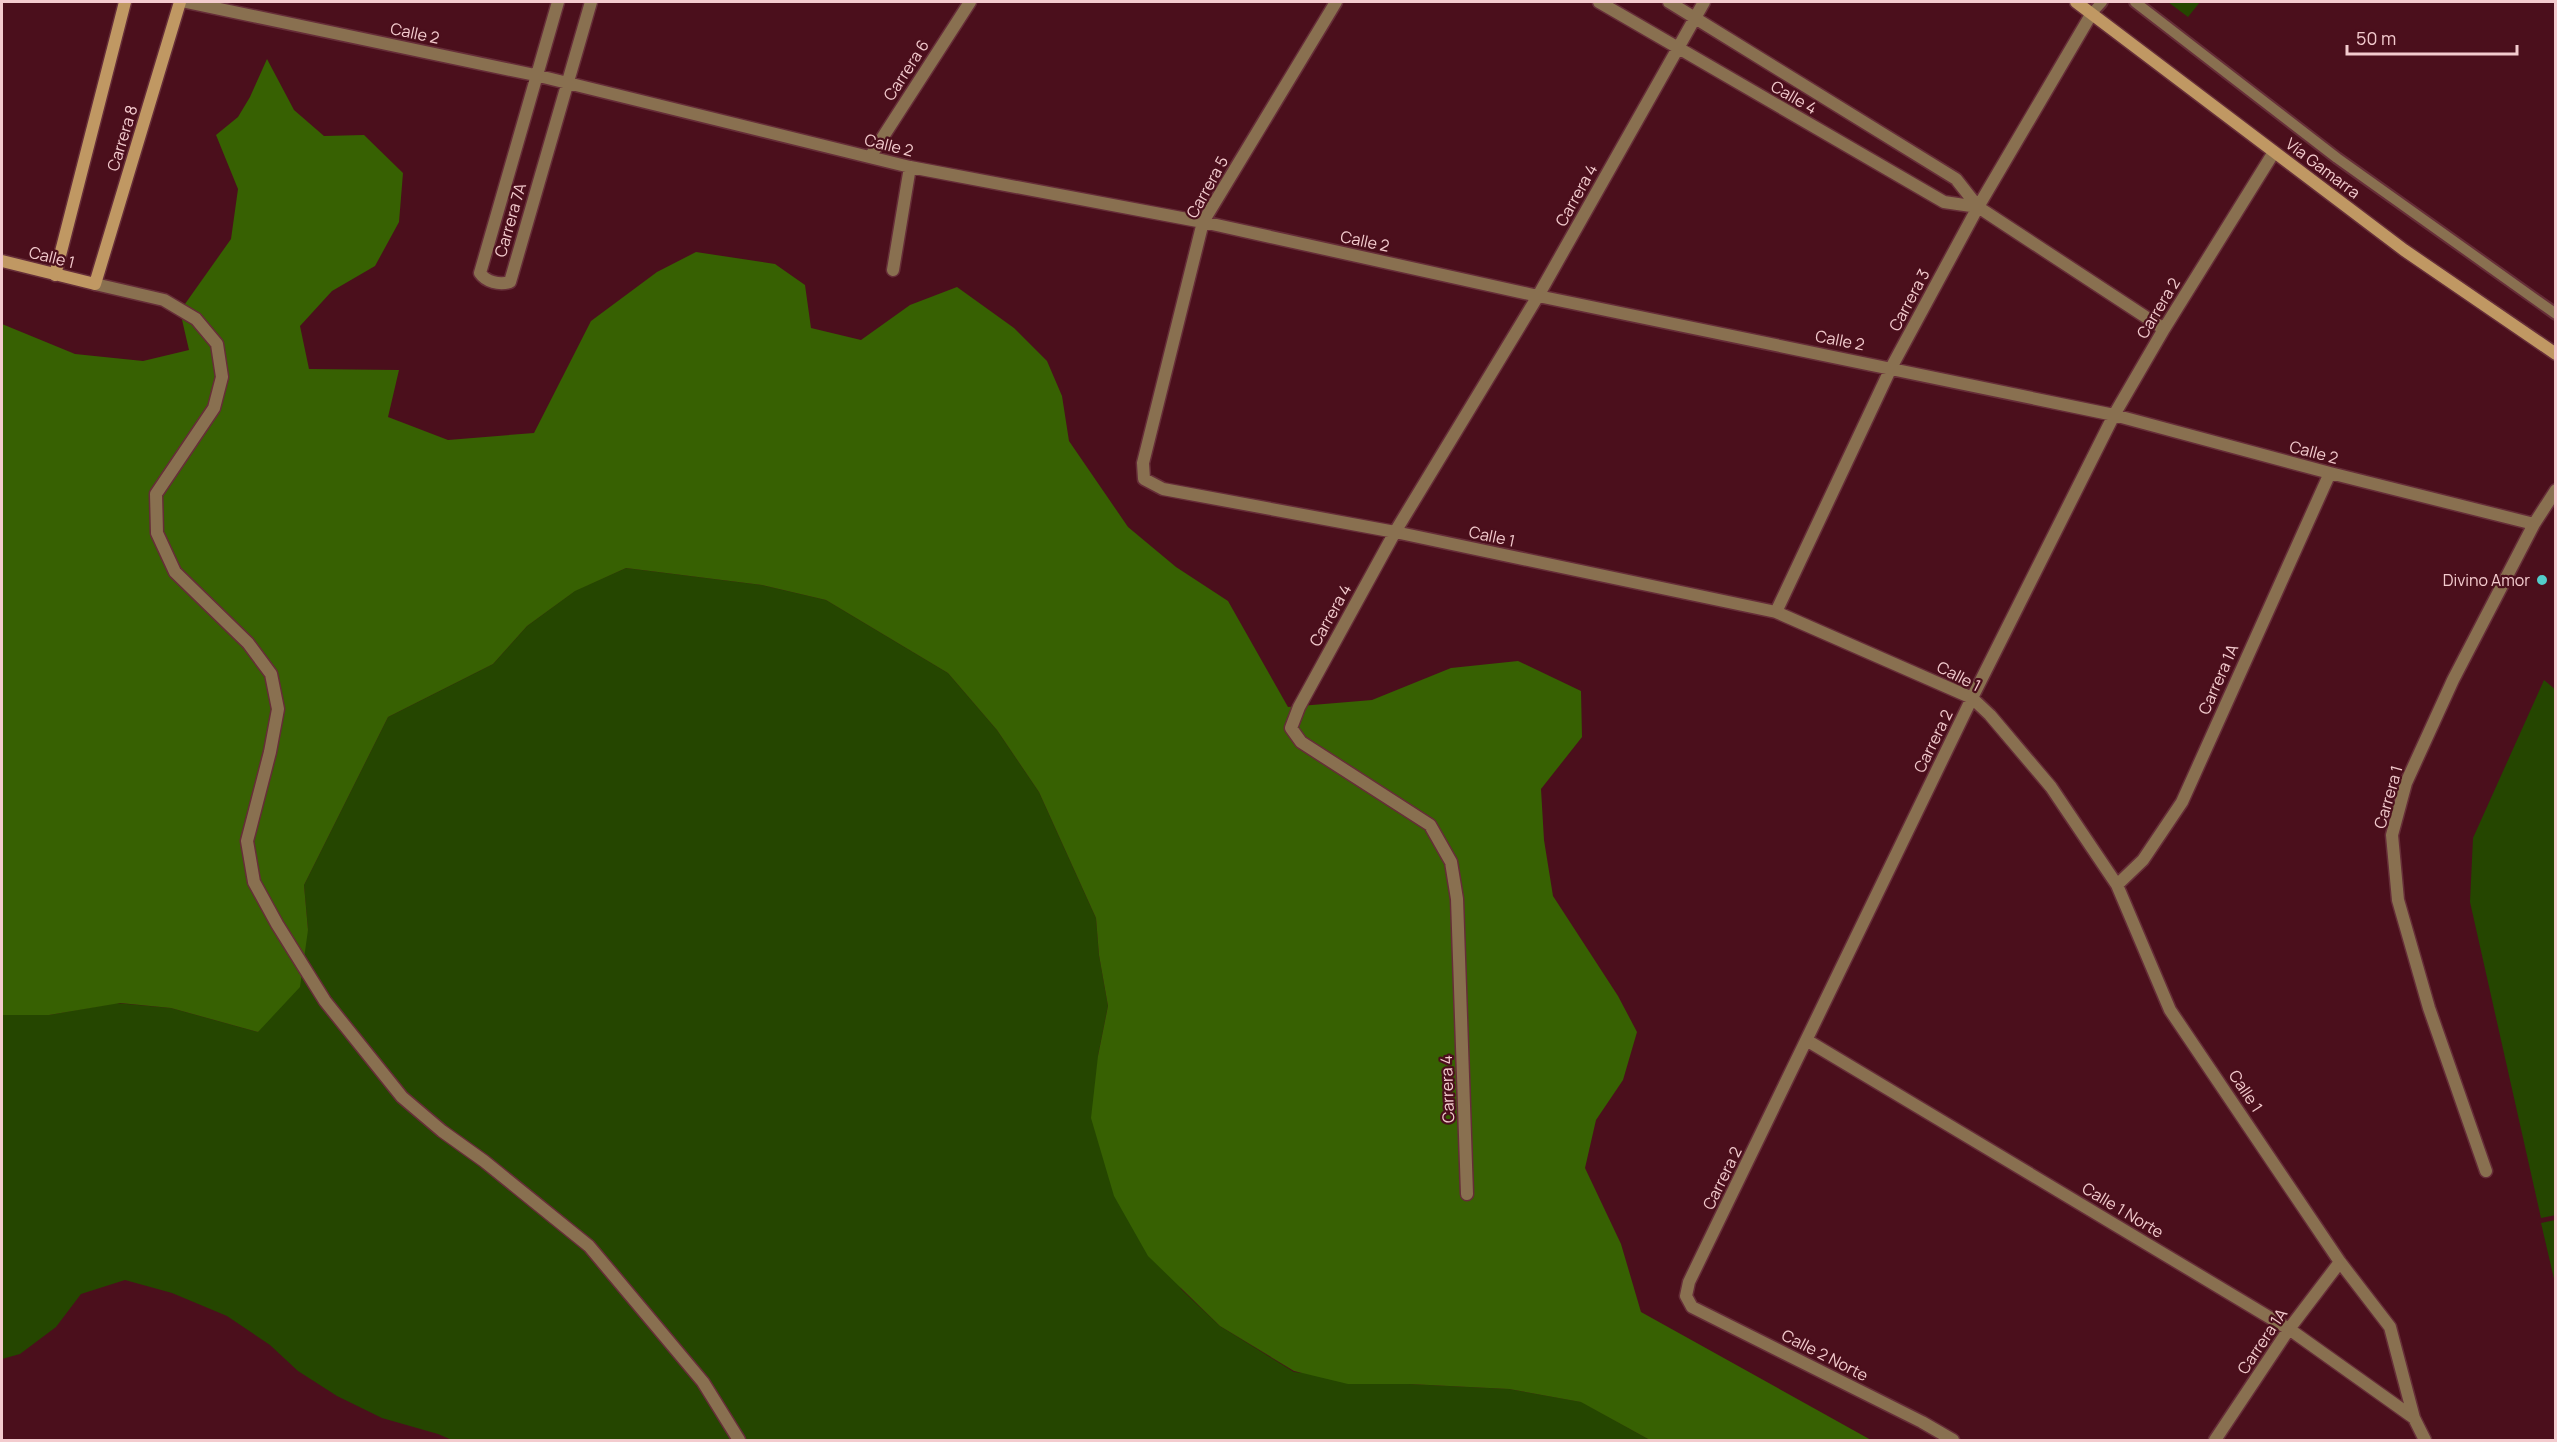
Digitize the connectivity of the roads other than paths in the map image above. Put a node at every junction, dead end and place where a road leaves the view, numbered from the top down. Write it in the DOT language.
graph roads {
  1 [pos="125,2"];
  2 [pos="180,2"];
  3 [pos="186,2"];
  4 [pos="558,2"];
  5 [pos="591,2"];
  6 [pos="970,2"];
  7 [pos="1336,2"];
  8 [pos="1599,2"];
  9 [pos="1669,2"];
  10 [pos="1704,2"];
  11 [pos="2076,2"];
  12 [pos="2102,2"];
  13 [pos="2135,2"];
  14 [pos="2092,13"];
  15 [pos="1695,17"];
  16 [pos="1677,48"];
  17 [pos="535,75"];
  18 [pos="567,84"];
  19 [pos="2274,152"];
  20 [pos="870,157"];
  21 [pos="910,167"];
  22 [pos="1978,207"];
  23 [pos="1203,222"];
  24 [pos="2,261"];
  25 [pos="893,270"];
  26 [pos="55,275"];
  27 [pos="95,284"];
  28 [pos="1538,297"];
  29 [pos="2556,314"];
  30 [pos="2164,329"];
  31 [pos="2556,354"];
  32 [pos="1891,368"];
  33 [pos="2114,415"];
  34 [pos="2330,473"];
  35 [pos="1144,479"];
  36 [pos="2556,490"];
  37 [pos="2534,524"];
  38 [pos="1395,532"];
  39 [pos="1776,612"];
  40 [pos="1972,698"];
  41 [pos="2117,885"];
  42 [pos="1808,1041"];
  43 [pos="2486,1171"];
  44 [pos="1467,1194"];
  45 [pos="2340,1262"];
  46 [pos="1686,1296"];
  47 [pos="2289,1329"];
  48 [pos="2414,1418"];
  49 [pos="739,1440"];
  50 [pos="1953,1440"];
  51 [pos="2215,1440"];
  52 [pos="2425,1440"];
  1 -- 26 [label="street, Carrera 8"];
  2 -- 27 [label="street, Carrera 8"];
  3 -- 17 [label="street, Calle 2"];
  4 -- 17 [label="street, Carrera 7A"];
  5 -- 18 [label="street, Carrera 7A"];
  6 -- 20 [label="street, Carrera 6"];
  7 -- 23 [label="street, Carrera 5"];
  8 -- 16 [label="street, Calle 4"];
  9 -- 15 [label="street, Calle 4"];
  10 -- 15 [label="street, Carrera 4"];
  11 -- 14 [label="street, Vía Gamarra"];
  12 -- 14 [label="lane"];
  13 -- 29 [label="lane"];
  14 -- 19 [label="street, Vía Gamarra"];
  14 -- 22 [label="street, Carrera 3"];
  15 -- 16 [label="street, Carrera 4"];
  15 -- 22 [label="street, Calle 4"];
  16 -- 22 [label="street, Calle 4"];
  16 -- 28 [label="street, Carrera 4"];
  17 -- 18 [label="street, Calle 2"];
  17 -- 18 [label="street, Carrera 7A"];
  18 -- 20 [label="street, Calle 2"];
  19 -- 30 [label="street, Carrera 2"];
  19 -- 31 [label="street, Vía Gamarra"];
  20 -- 21 [label="street, Calle 2"];
  21 -- 23 [label="street, Calle 2"];
  21 -- 25 [label="street"];
  22 -- 30 [label="street, Calle 4"];
  22 -- 32 [label="street, Carrera 3"];
  23 -- 28 [label="street, Calle 2"];
  23 -- 35 [label="street, Carrera 5"];
  24 -- 26 [label="street, Calle 1"];
  26 -- 27 [label="street, Calle 1"];
  27 -- 49 [label="street"];
  28 -- 32 [label="street, Calle 2"];
  28 -- 38 [label="street, Carrera 4"];
  30 -- 33 [label="street, Carrera 2"];
  32 -- 33 [label="street, Calle 2"];
  32 -- 39 [label="street, Carrera 3"];
  33 -- 34 [label="street, Calle 2"];
  33 -- 40 [label="street, Carrera 2"];
  34 -- 37 [label="street, Calle 2"];
  34 -- 41 [label="street, Carrera 1A"];
  35 -- 38 [label="street, Calle 1"];
  36 -- 37 [label="street, Carrera 1"];
  37 -- 43 [label="street, Carrera 1"];
  38 -- 39 [label="street, Calle 1"];
  38 -- 44 [label="street, Carrera 4"];
  39 -- 40 [label="street, Calle 1"];
  40 -- 41 [label="street, Calle 1"];
  40 -- 42 [label="street, Carrera 2"];
  41 -- 45 [label="street, Calle 1"];
  42 -- 46 [label="street, Carrera 2"];
  42 -- 47 [label="street, Calle 1 Norte"];
  45 -- 47 [label="street, Carrera 1A"];
  45 -- 48 [label="street, Calle 1"];
  46 -- 50 [label="street, Calle 2 Norte"];
  47 -- 48 [label="street, Calle 1 Norte"];
  47 -- 51 [label="street, Carrera 1A"];
  48 -- 52 [label="street, Calle 1"];
}
